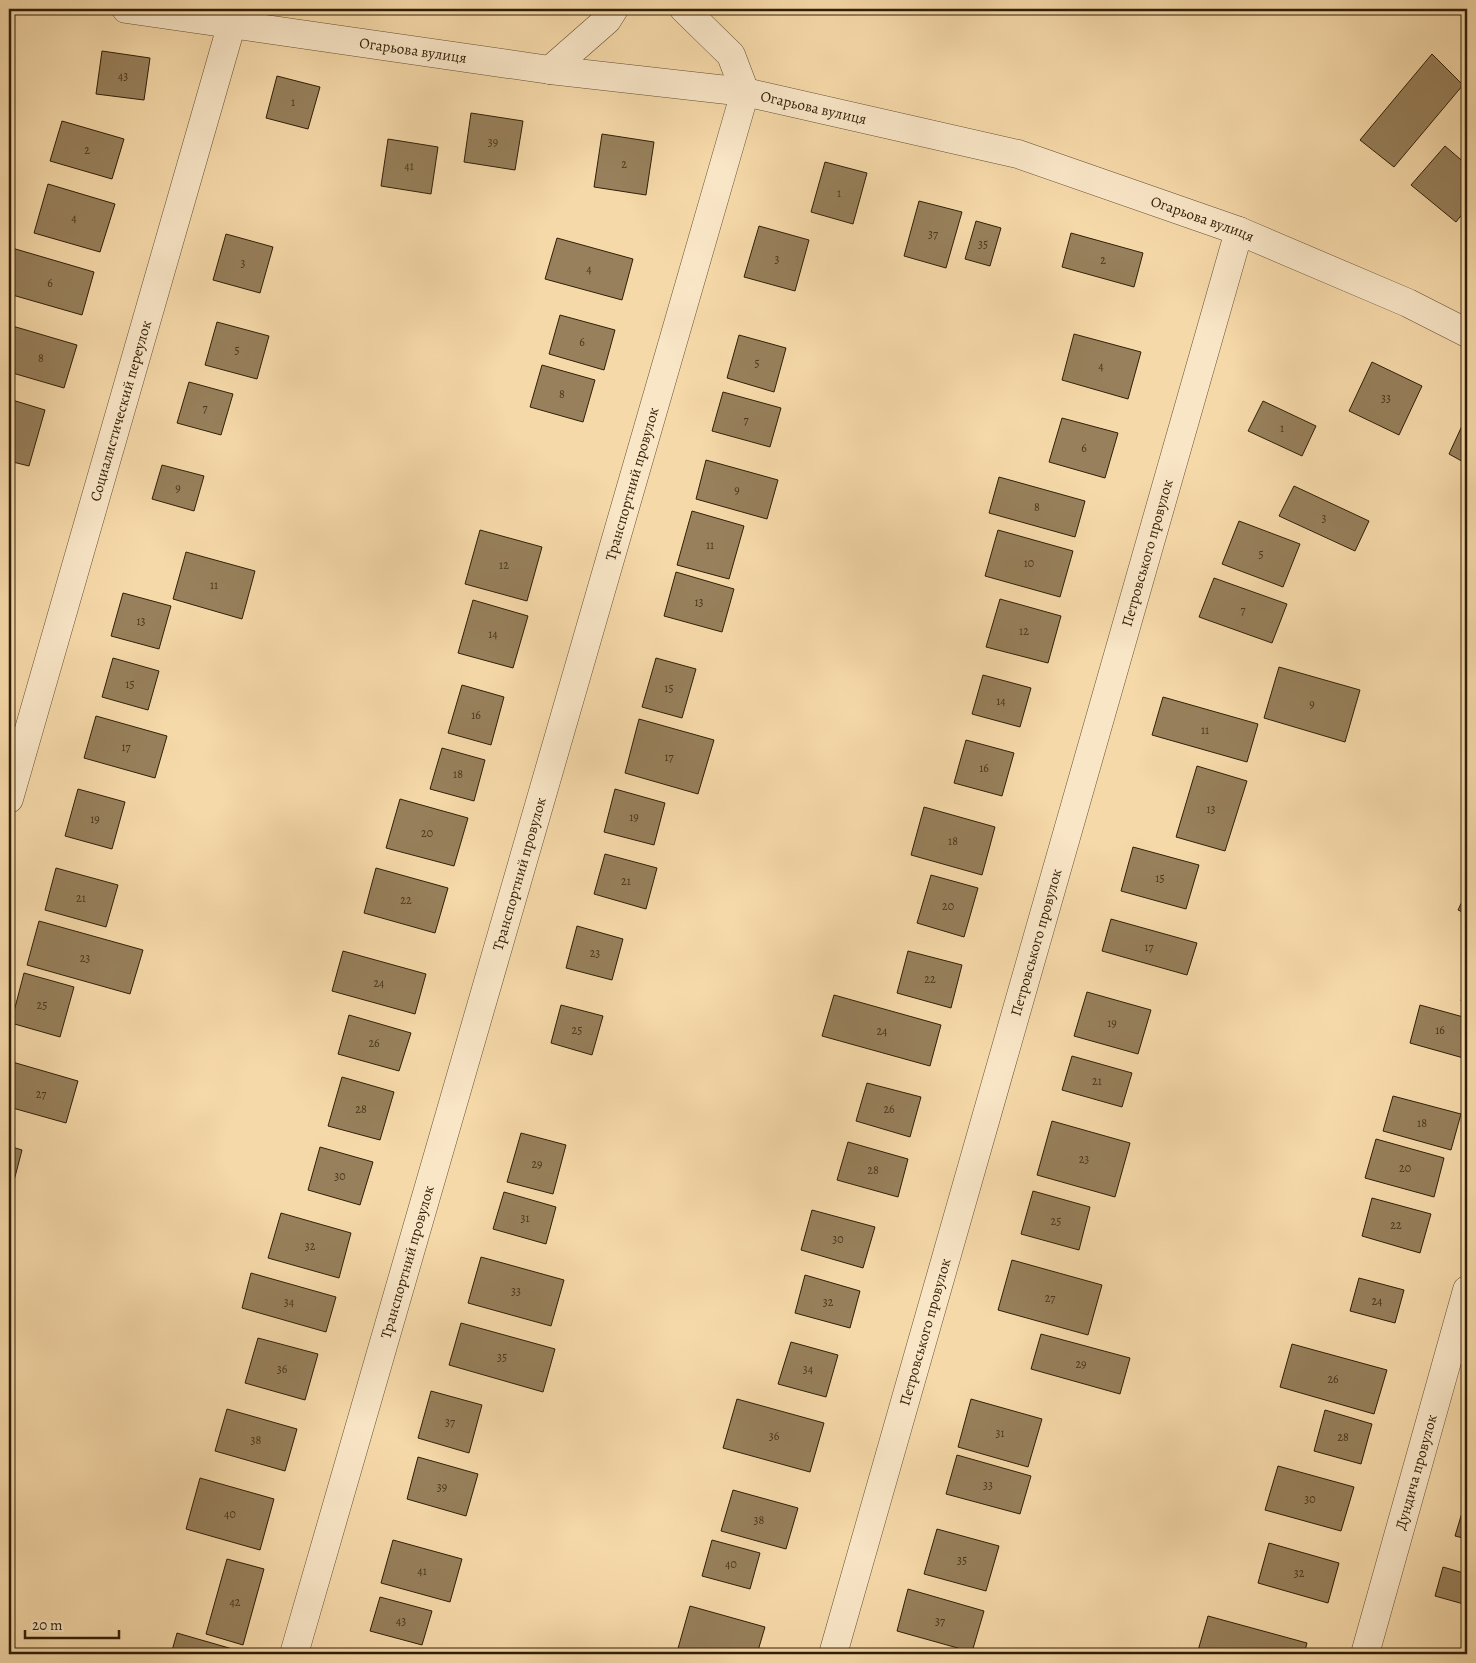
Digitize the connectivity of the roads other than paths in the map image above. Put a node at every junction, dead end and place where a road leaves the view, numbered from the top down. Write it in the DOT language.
graph roads {
  1 [pos="126,9"];
  2 [pos="614,9"];
  3 [pos="684,9"];
  4 [pos="232,23"];
  5 [pos="550,70"];
  6 [pos="745,92"];
  7 [pos="1239,231"];
  8 [pos="1467,333"];
  9 [pos="9,799"];
  10 [pos="1467,1290"];
  11 [pos="294,1654"];
  12 [pos="833,1654"];
  13 [pos="1365,1654"];
  1 -- 4 [label="street, Огарьова вулиця"];
  2 -- 5 [label="street"];
  3 -- 6 [label="street"];
  4 -- 5 [label="street, Огарьова вулиця"];
  4 -- 9 [label="street, Социалистический переулок"];
  5 -- 6 [label="street, Огарьова вулиця"];
  6 -- 7 [label="street, Огарьова вулиця"];
  6 -- 11 [label="street, Транспортний провулок"];
  7 -- 8 [label="street, Огарьова вулиця"];
  7 -- 12 [label="street, Петровського провулок"];
  10 -- 13 [label="street, Дундича провулок"];
}
